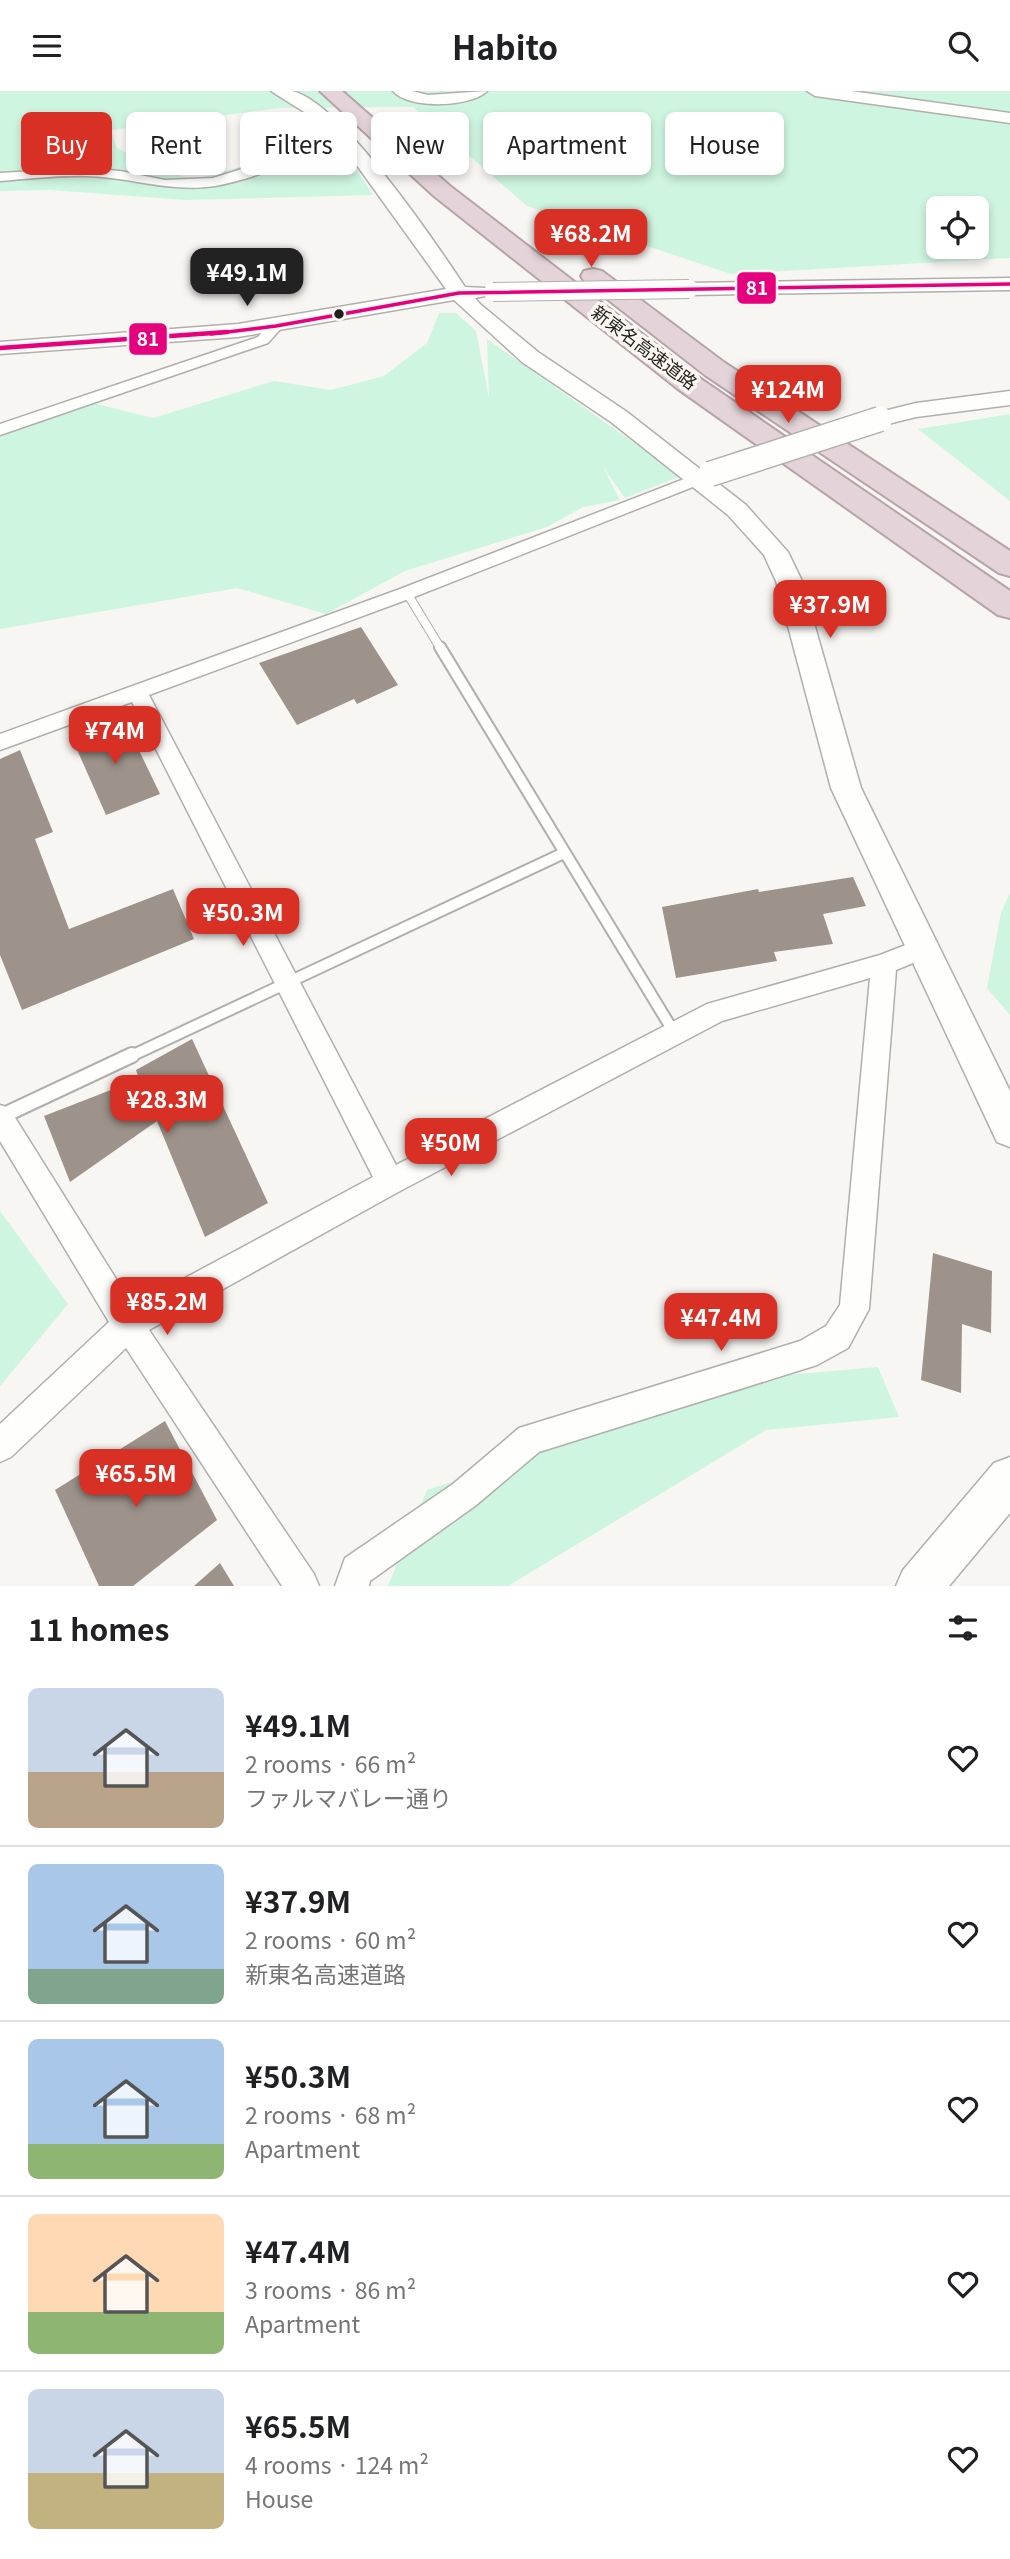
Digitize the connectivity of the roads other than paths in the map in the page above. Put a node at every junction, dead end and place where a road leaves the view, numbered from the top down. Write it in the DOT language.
graph roads {
  1 [pos="279,91"];
  2 [pos="330,91"];
  3 [pos="367,91"];
  4 [pos="401,91"];
  5 [pos="479,91"];
  6 [pos="815,91"];
  7 [pos="318,112"];
  8 [pos="391,112"];
  9 [pos="1010,118"];
  10 [pos="357,153"];
  11 [pos="240,174"];
  12 [pos="0,177"];
  13 [pos="578,265"];
  14 [pos="1010,284"];
  15 [pos="459,293"];
  16 [pos="275,326"];
  17 [pos="0,348"];
  18 [pos="1010,398"];
  19 [pos="0,430"];
  20 [pos="703,476"];
  21 [pos="1010,566"];
  22 [pos="407,593"];
  23 [pos="1010,607"];
  24 [pos="137,692"];
  25 [pos="0,742"];
  26 [pos="564,853"];
  27 [pos="921,949"];
  28 [pos="884,964"];
  29 [pos="286,982"];
  30 [pos="675,1034"];
  31 [pos="0,1117"];
  32 [pos="1010,1131"];
  33 [pos="390,1182"];
  34 [pos="128,1325"];
  35 [pos="0,1446"];
  36 [pos="1010,1479"];
  37 [pos="302,1586"];
  38 [pos="352,1586"];
  39 [pos="919,1586"];
  1 -- 7 [label="street"];
  2 -- 23 [label="highway, 新東名高速道路"];
  3 -- 8 [label="highway"];
  4 -- 5 [label="street"];
  6 -- 9 [label="street"];
  10 -- 15 [label="street"];
  11 -- 12 [label="street"];
  13 -- 21 [label="highway, 新東名高速道路"];
  14 -- 15 [label="street, bridge"];
  15 -- 16 [label="street"];
  15 -- 20 [label="street"];
  16 -- 17 [label="street"];
  16 -- 19 [label="street"];
  18 -- 20 [label="street, bridge"];
  20 -- 22 [label="street"];
  20 -- 27 [label="street"];
  22 -- 24 [label="street"];
  22 -- 26 [label="lane"];
  24 -- 25 [label="street"];
  24 -- 29 [label="street"];
  26 -- 29 [label="lane"];
  26 -- 30 [label="lane"];
  27 -- 28 [label="street"];
  27 -- 32 [label="street"];
  28 -- 30 [label="street"];
  28 -- 38 [label="street"];
  29 -- 31 [label="lane"];
  29 -- 33 [label="street"];
  30 -- 33 [label="street"];
  31 -- 34 [label="street"];
  33 -- 34 [label="street"];
  34 -- 35 [label="street"];
  34 -- 37 [label="street"];
  36 -- 39 [label="street"];
}
